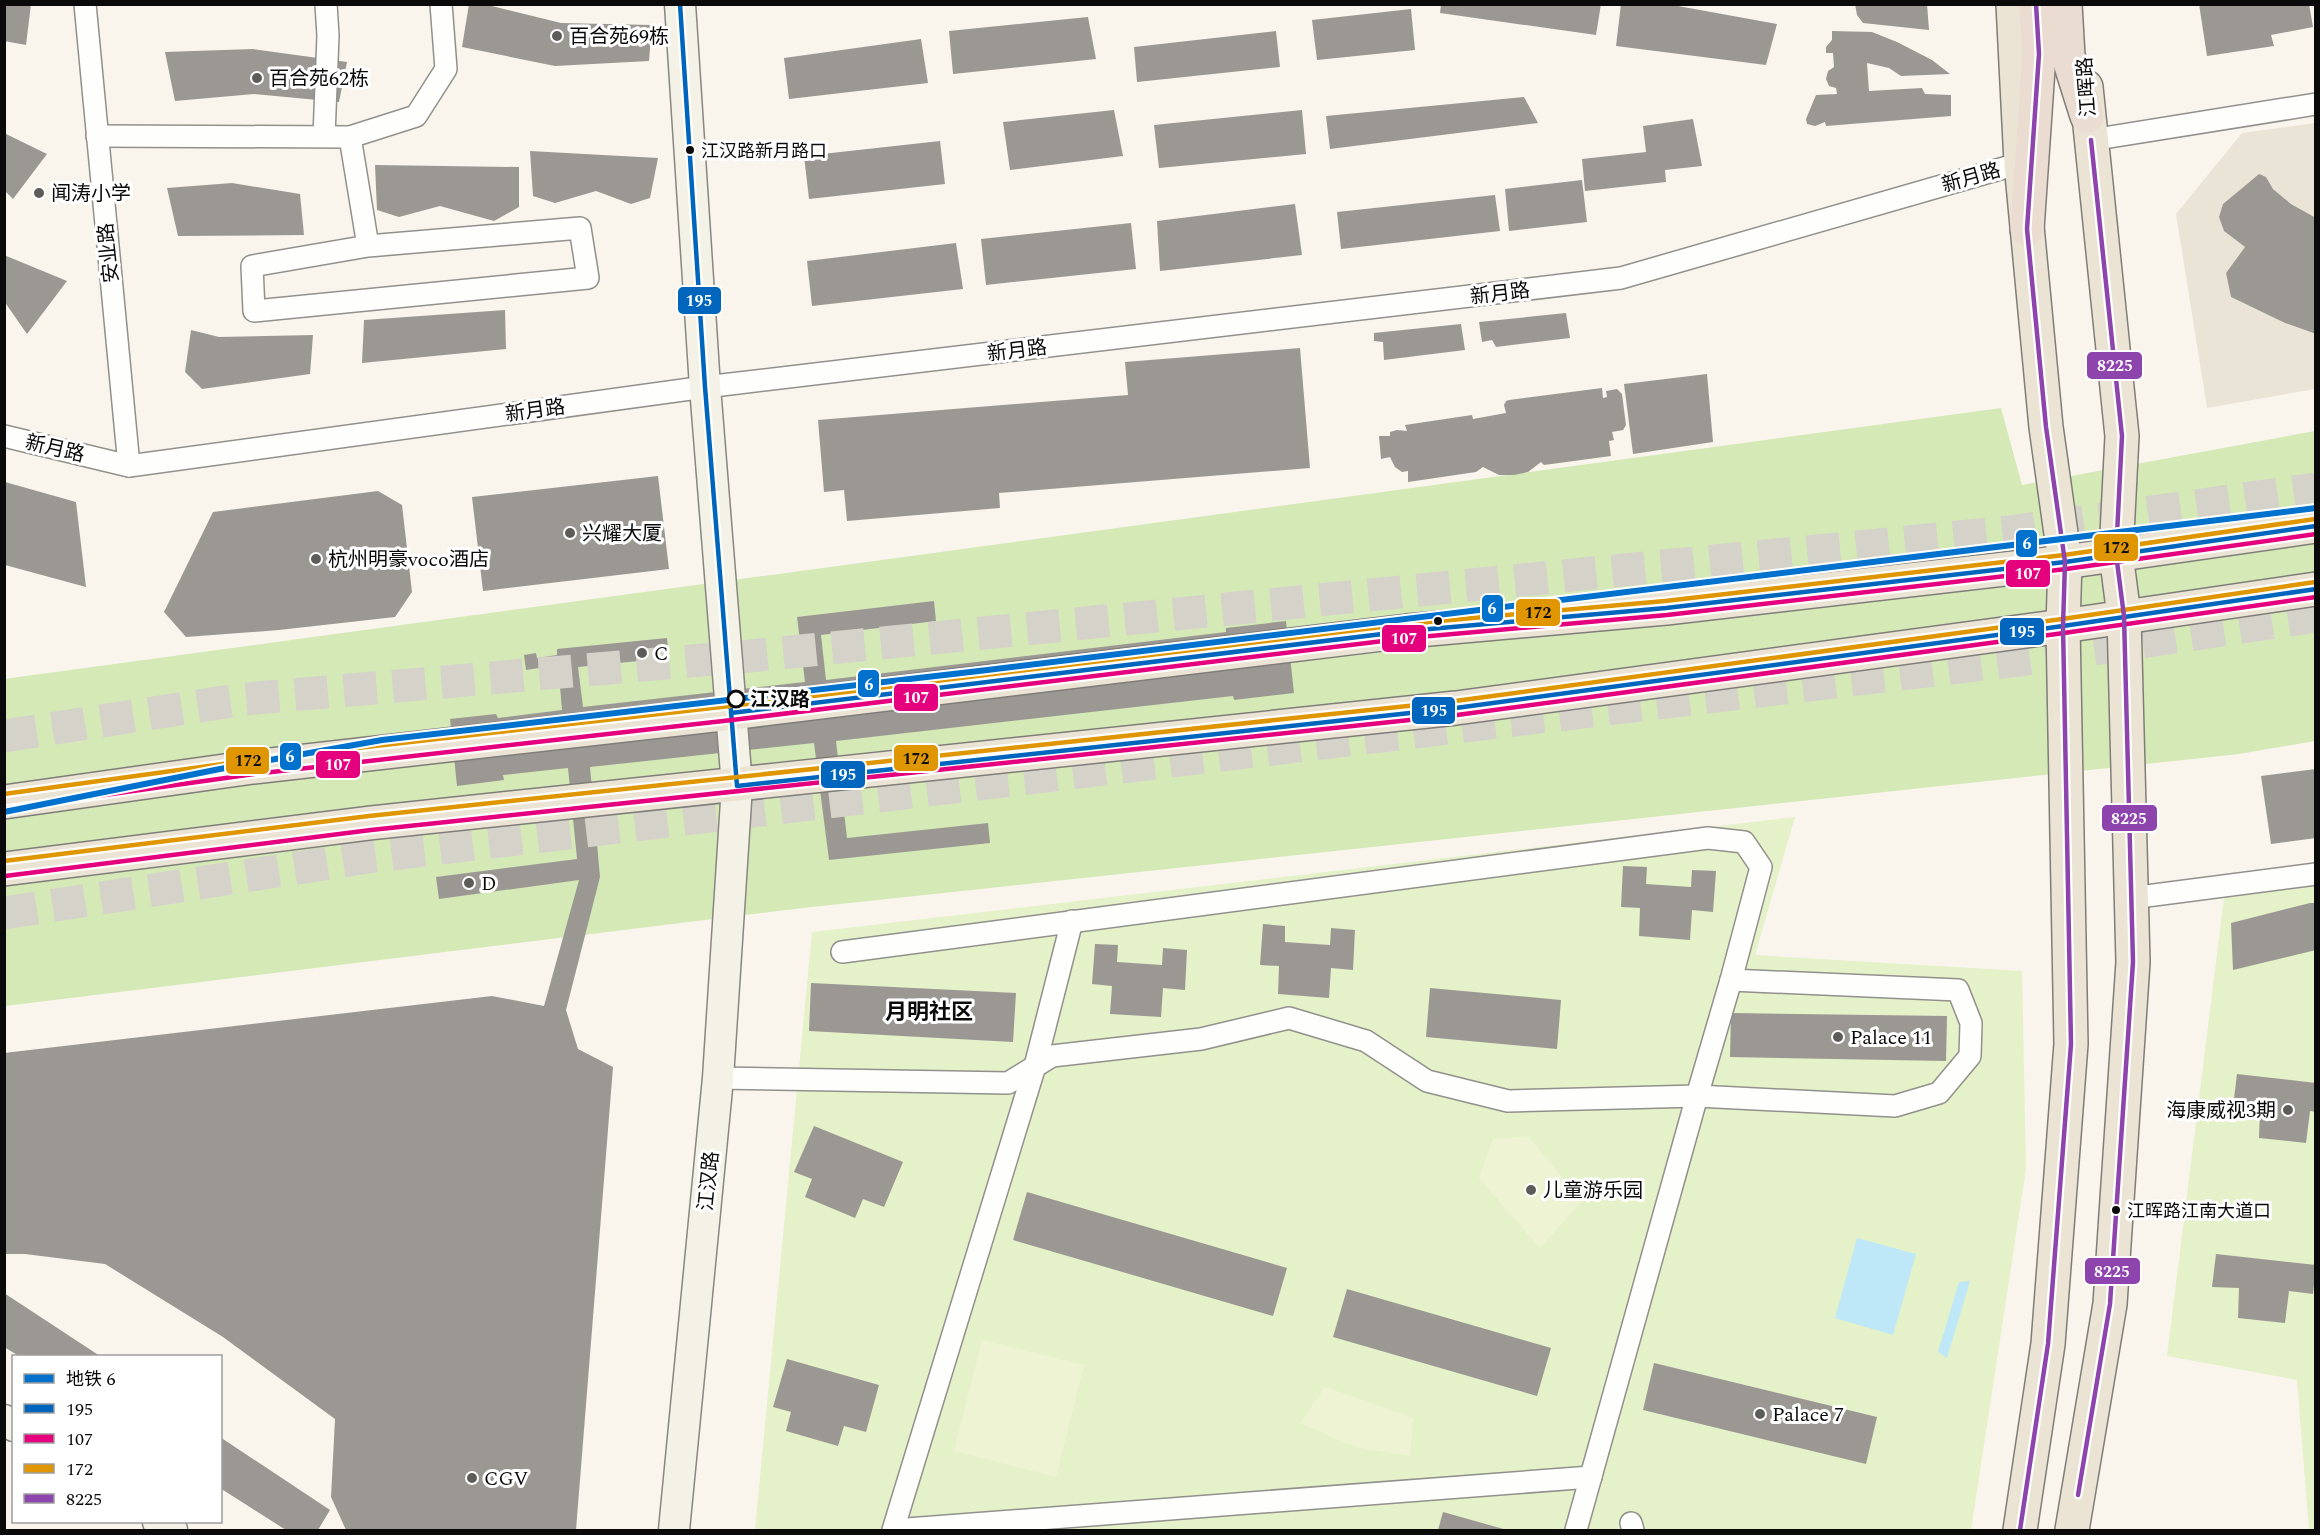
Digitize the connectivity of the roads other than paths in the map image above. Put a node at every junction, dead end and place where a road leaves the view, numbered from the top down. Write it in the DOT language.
graph roads {
  1 [pos="85,4"];
  2 [pos="326,4"];
  3 [pos="441,4"];
  4 [pos="680,4"];
  5 [pos="2013,4"];
  6 [pos="2036,4"];
  7 [pos="2064,4"];
  8 [pos="2081,4"];
  9 [pos="2316,104"];
  10 [pos="2089,128"];
  11 [pos="97,136"];
  12 [pos="324,136"];
  13 [pos="350,137"];
  14 [pos="2021,163"];
  15 [pos="2027,229"];
  16 [pos="368,246"];
  17 [pos="705,387"];
  18 [pos="4,436"];
  19 [pos="129,466"];
  20 [pos="2316,526"];
  21 [pos="2116,554"];
  22 [pos="2065,562"];
  23 [pos="2316,589"];
  24 [pos="2124,616"];
  25 [pos="2063,626"];
  26 [pos="731,713"];
  27 [pos="737,786"];
  28 [pos="4,802"];
  29 [pos="4,869"];
  30 [pos="2316,874"];
  31 [pos="2131,898"];
  32 [pos="1072,921"];
  33 [pos="842,952"];
  34 [pos="1731,980"];
  35 [pos="1035,1066"];
  36 [pos="718,1078"];
  37 [pos="1696,1096"];
  38 [pos="1590,1477"];
  39 [pos="674,1530"];
  40 [pos="894,1530"];
  41 [pos="1576,1530"];
  42 [pos="2020,1530"];
  43 [pos="2072,1530"];
  1 -- 11 [label="street, 安业路"];
  2 -- 12 [label="street"];
  3 -- 13 [label="street"];
  4 -- 17 [label="street, 江汉路"];
  5 -- 14 [label="main road"];
  6 -- 15 [label="highway"];
  7 -- 10 [label="highway"];
  8 -- 10 [label="main road, 江晖路"];
  9 -- 10 [label="street"];
  10 -- 21 [label="main road, 江晖路"];
  11 -- 12 [label="street"];
  11 -- 19 [label="street, 安业路"];
  12 -- 13 [label="street"];
  13 -- 16 [label="street"];
  14 -- 15 [label="main road"];
  14 -- 17 [label="street, 新月路"];
  15 -- 22 [label="main road"];
  16 -- 16 [label="street"];
  17 -- 19 [label="street, 新月路"];
  17 -- 26 [label="street, 江汉路"];
  18 -- 19 [label="street, 新月路"];
  20 -- 21 [label="main road"];
  21 -- 22 [label="main road"];
  21 -- 24 [label="main road, 江晖路"];
  22 -- 25 [label="main road"];
  22 -- 26 [label="main road"];
  23 -- 24 [label="main road"];
  24 -- 25 [label="main road"];
  24 -- 31 [label="main road, 江晖路"];
  25 -- 27 [label="main road"];
  25 -- 42 [label="main road"];
  26 -- 27 [label="street, 江汉路"];
  26 -- 28 [label="main road"];
  27 -- 29 [label="main road"];
  27 -- 36 [label="street, 江汉路"];
  30 -- 31 [label="street"];
  31 -- 43 [label="main road, 江晖路"];
  32 -- 33 [label="street"];
  32 -- 34 [label="street"];
  32 -- 35 [label="street"];
  34 -- 37 [label="street"];
  34 -- 37 [label="street"];
  35 -- 36 [label="street"];
  35 -- 37 [label="street"];
  35 -- 40 [label="street"];
  36 -- 39 [label="street, 江汉路"];
  37 -- 38 [label="street"];
  38 -- 40 [label="street"];
  38 -- 41 [label="street"];
}
